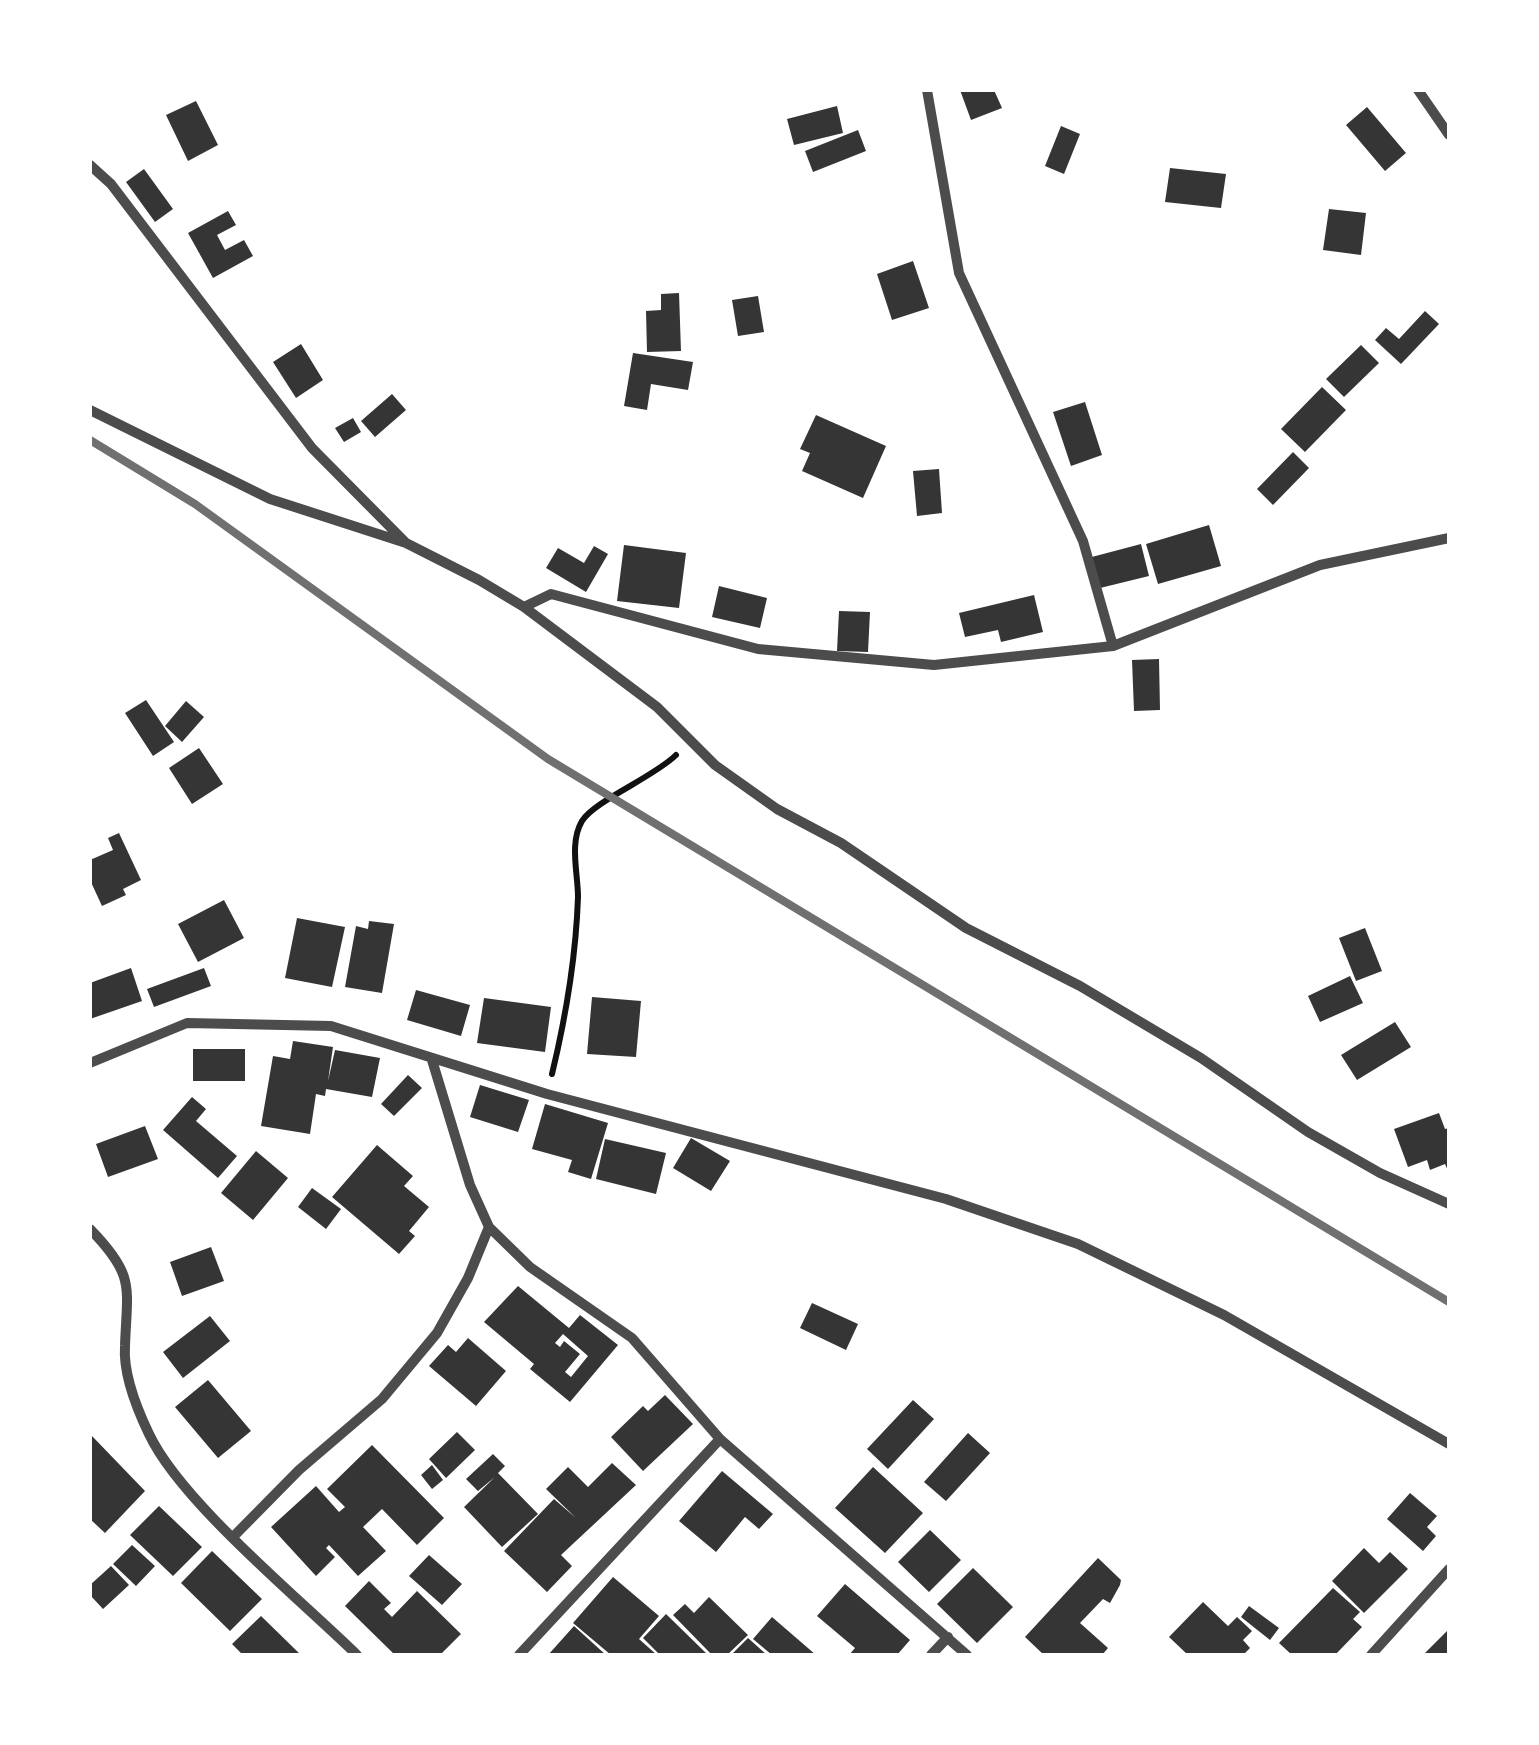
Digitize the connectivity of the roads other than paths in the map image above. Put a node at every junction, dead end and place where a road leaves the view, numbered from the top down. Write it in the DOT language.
graph roads {
  1 [pos="927,90"];
  2 [pos="1418,90"];
  3 [pos="1449,135"];
  4 [pos="90,165"];
  5 [pos="90,410"];
  6 [pos="1449,538"];
  7 [pos="406,543"];
  8 [pos="524,607"];
  9 [pos="1113,646"];
  10 [pos="432,1060"];
  11 [pos="90,1063"];
  12 [pos="1449,1204"];
  13 [pos="488,1227"];
  14 [pos="90,1230"];
  15 [pos="720,1439"];
  16 [pos="1449,1444"];
  17 [pos="234,1536"];
  18 [pos="1449,1569"];
  19 [pos="948,1637"];
  20 [pos="357,1655"];
  21 [pos="519,1655"];
  22 [pos="932,1655"];
  23 [pos="966,1655"];
  24 [pos="1372,1655"];
  1 -- 9 [label="street"];
  2 -- 3 [label="street"];
  4 -- 7 [label="street"];
  5 -- 7 [label="street"];
  6 -- 9 [label="street"];
  7 -- 8 [label="street"];
  8 -- 9 [label="street"];
  8 -- 12 [label="street"];
  10 -- 11 [label="street"];
  10 -- 13 [label="street"];
  10 -- 16 [label="street"];
  13 -- 15 [label="street"];
  13 -- 17 [label="street"];
  14 -- 17 [label="street"];
  15 -- 19 [label="street"];
  15 -- 21 [label="street"];
  17 -- 20 [label="street"];
  18 -- 24 [label="street"];
  19 -- 22 [label="street"];
  19 -- 23 [label="street"];
}
